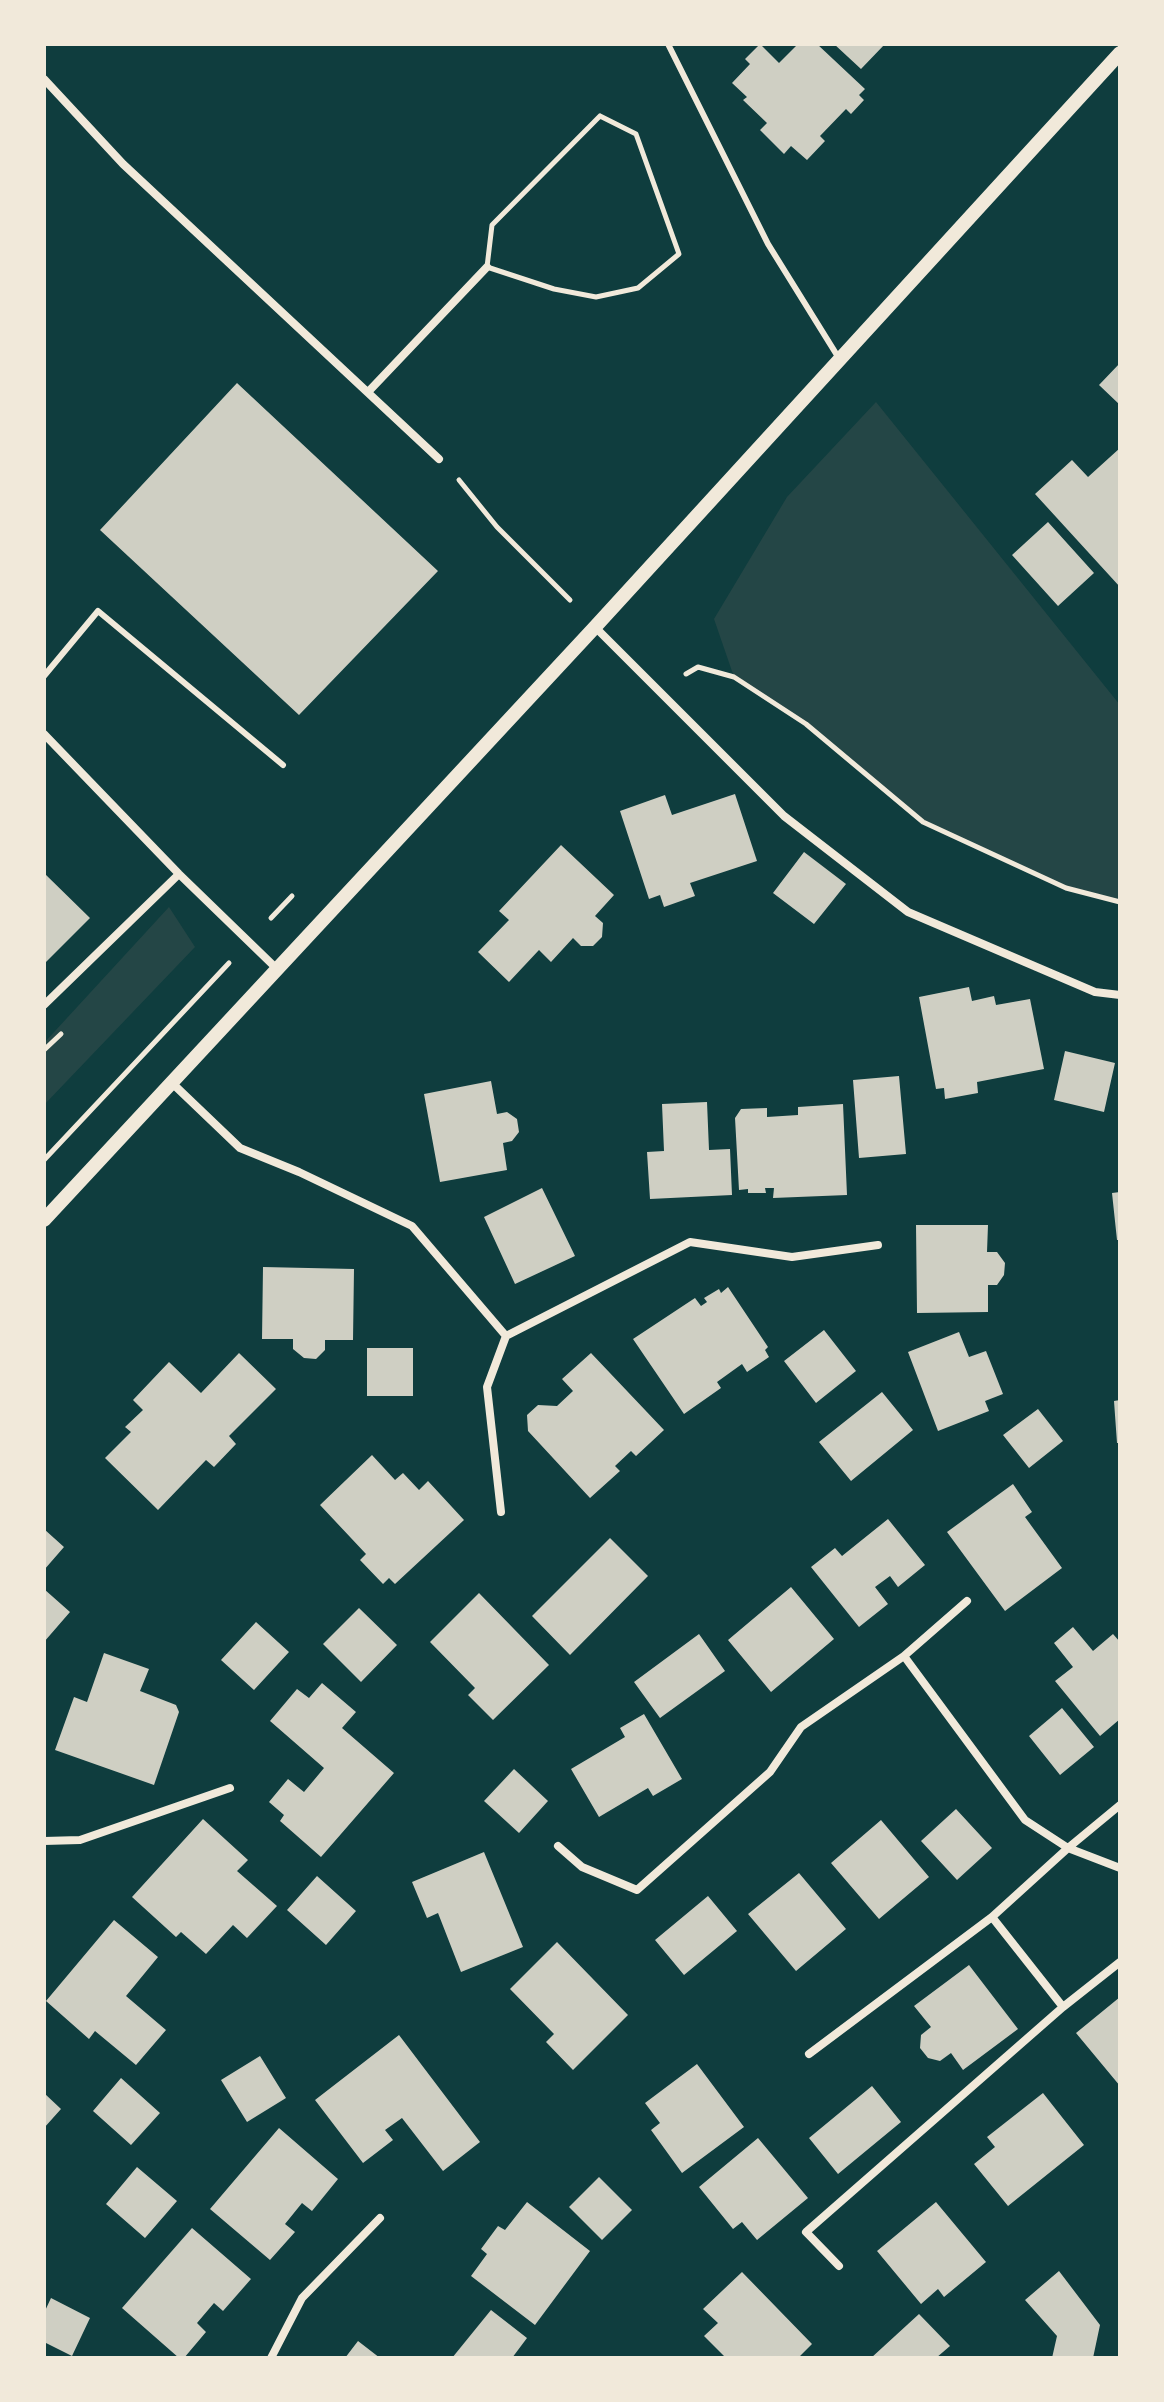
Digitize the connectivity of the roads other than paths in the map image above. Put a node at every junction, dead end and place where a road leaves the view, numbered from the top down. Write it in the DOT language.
graph roads {
  1 [pos="668,44"];
  2 [pos="1120,53"];
  3 [pos="44,79"];
  4 [pos="487,267"];
  5 [pos="840,360"];
  6 [pos="369,391"];
  7 [pos="439,459"];
  8 [pos="595,627"];
  9 [pos="44,676"];
  10 [pos="44,734"];
  11 [pos="283,765"];
  12 [pos="179,874"];
  13 [pos="276,968"];
  14 [pos="1120,995"];
  15 [pos="44,1005"];
  16 [pos="171,1082"];
  17 [pos="44,1220"];
  18 [pos="878,1245"];
  19 [pos="506,1336"];
  20 [pos="501,1512"];
  21 [pos="967,1601"];
  22 [pos="904,1656"];
  23 [pos="230,1788"];
  24 [pos="1120,1805"];
  25 [pos="44,1841"];
  26 [pos="558,1846"];
  27 [pos="1068,1848"];
  28 [pos="1120,1868"];
  29 [pos="992,1917"];
  30 [pos="1120,1962"];
  31 [pos="1063,2007"];
  32 [pos="809,2054"];
  33 [pos="380,2218"];
  34 [pos="839,2266"];
  35 [pos="271,2358"];
  1 -- 5 [label="lane"];
  2 -- 5 [label="street"];
  3 -- 6 [label="street"];
  4 -- 6 [label="street"];
  5 -- 8 [label="street"];
  6 -- 7 [label="street"];
  8 -- 13 [label="street"];
  8 -- 14 [label="street"];
  9 -- 11 [label="lane"];
  10 -- 12 [label="street"];
  12 -- 13 [label="street"];
  12 -- 15 [label="street"];
  13 -- 16 [label="street"];
  16 -- 17 [label="street"];
  16 -- 19 [label="street"];
  18 -- 19 [label="street"];
  19 -- 20 [label="street"];
  21 -- 22 [label="street"];
  22 -- 26 [label="street"];
  22 -- 27 [label="street"];
  23 -- 25 [label="street"];
  24 -- 27 [label="street"];
  27 -- 28 [label="street"];
  27 -- 29 [label="street"];
  29 -- 31 [label="street"];
  29 -- 32 [label="street"];
  30 -- 31 [label="street"];
  31 -- 34 [label="street"];
  33 -- 35 [label="street"];
}
